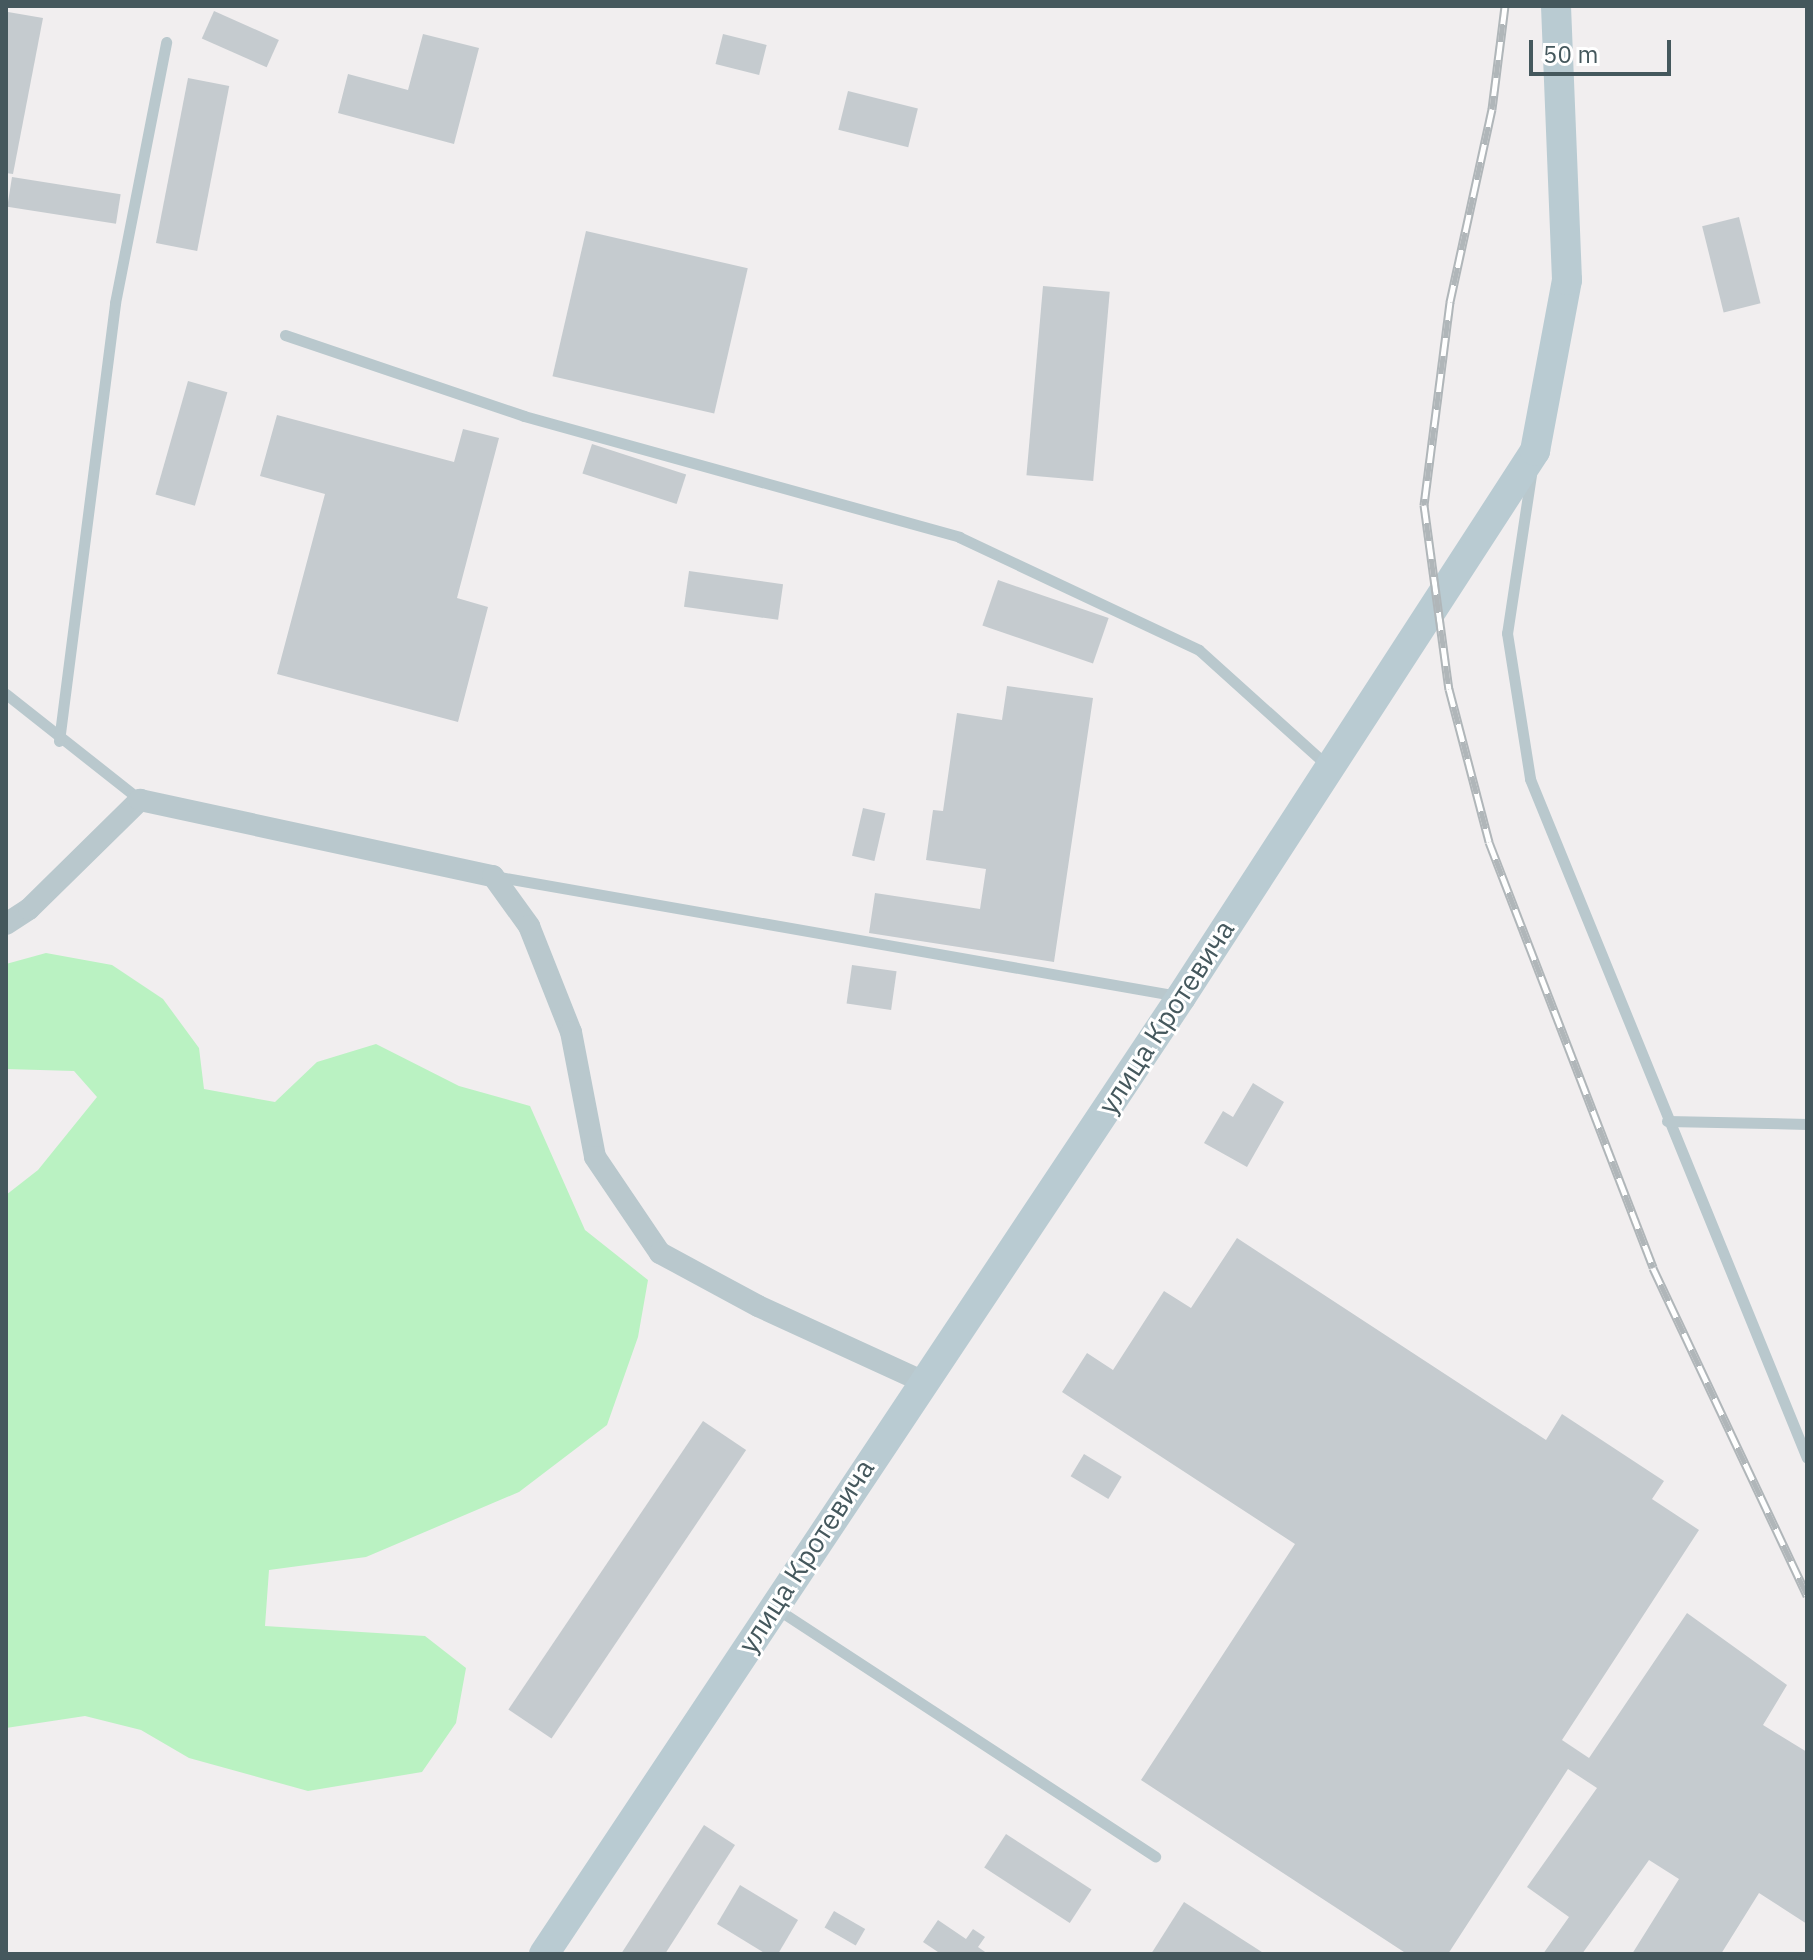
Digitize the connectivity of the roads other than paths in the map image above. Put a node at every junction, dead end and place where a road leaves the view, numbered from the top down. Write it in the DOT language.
graph roads {
  1 [pos="1556,6"];
  2 [pos="166,42"];
  3 [pos="285,335"];
  4 [pos="1535,451"];
  5 [pos="6,694"];
  6 [pos="59,741"];
  7 [pos="1328,766"];
  8 [pos="140,800"];
  9 [pos="493,876"];
  10 [pos="6,924"];
  11 [pos="1181,997"];
  12 [pos="1667,1121"];
  13 [pos="1807,1124"];
  14 [pos="922,1381"];
  15 [pos="1807,1458"];
  16 [pos="773,1606"];
  17 [pos="1155,1856"];
  18 [pos="544,1954"];
  1 -- 4 [label="street, улица Кротевича"];
  2 -- 6 [label="lane"];
  3 -- 7 [label="lane"];
  4 -- 7 [label="street, улица Кротевича"];
  4 -- 12 [label="lane"];
  5 -- 6 [label="lane"];
  6 -- 8 [label="lane"];
  7 -- 11 [label="street, улица Кротевича"];
  8 -- 9 [label="street"];
  8 -- 10 [label="street"];
  9 -- 11 [label="lane"];
  9 -- 14 [label="street"];
  11 -- 14 [label="street, улица Кротевича"];
  12 -- 13 [label="lane"];
  12 -- 15 [label="lane"];
  14 -- 16 [label="street, улица Кротевича"];
  16 -- 17 [label="lane"];
  16 -- 18 [label="street, улица Кротевича"];
}
